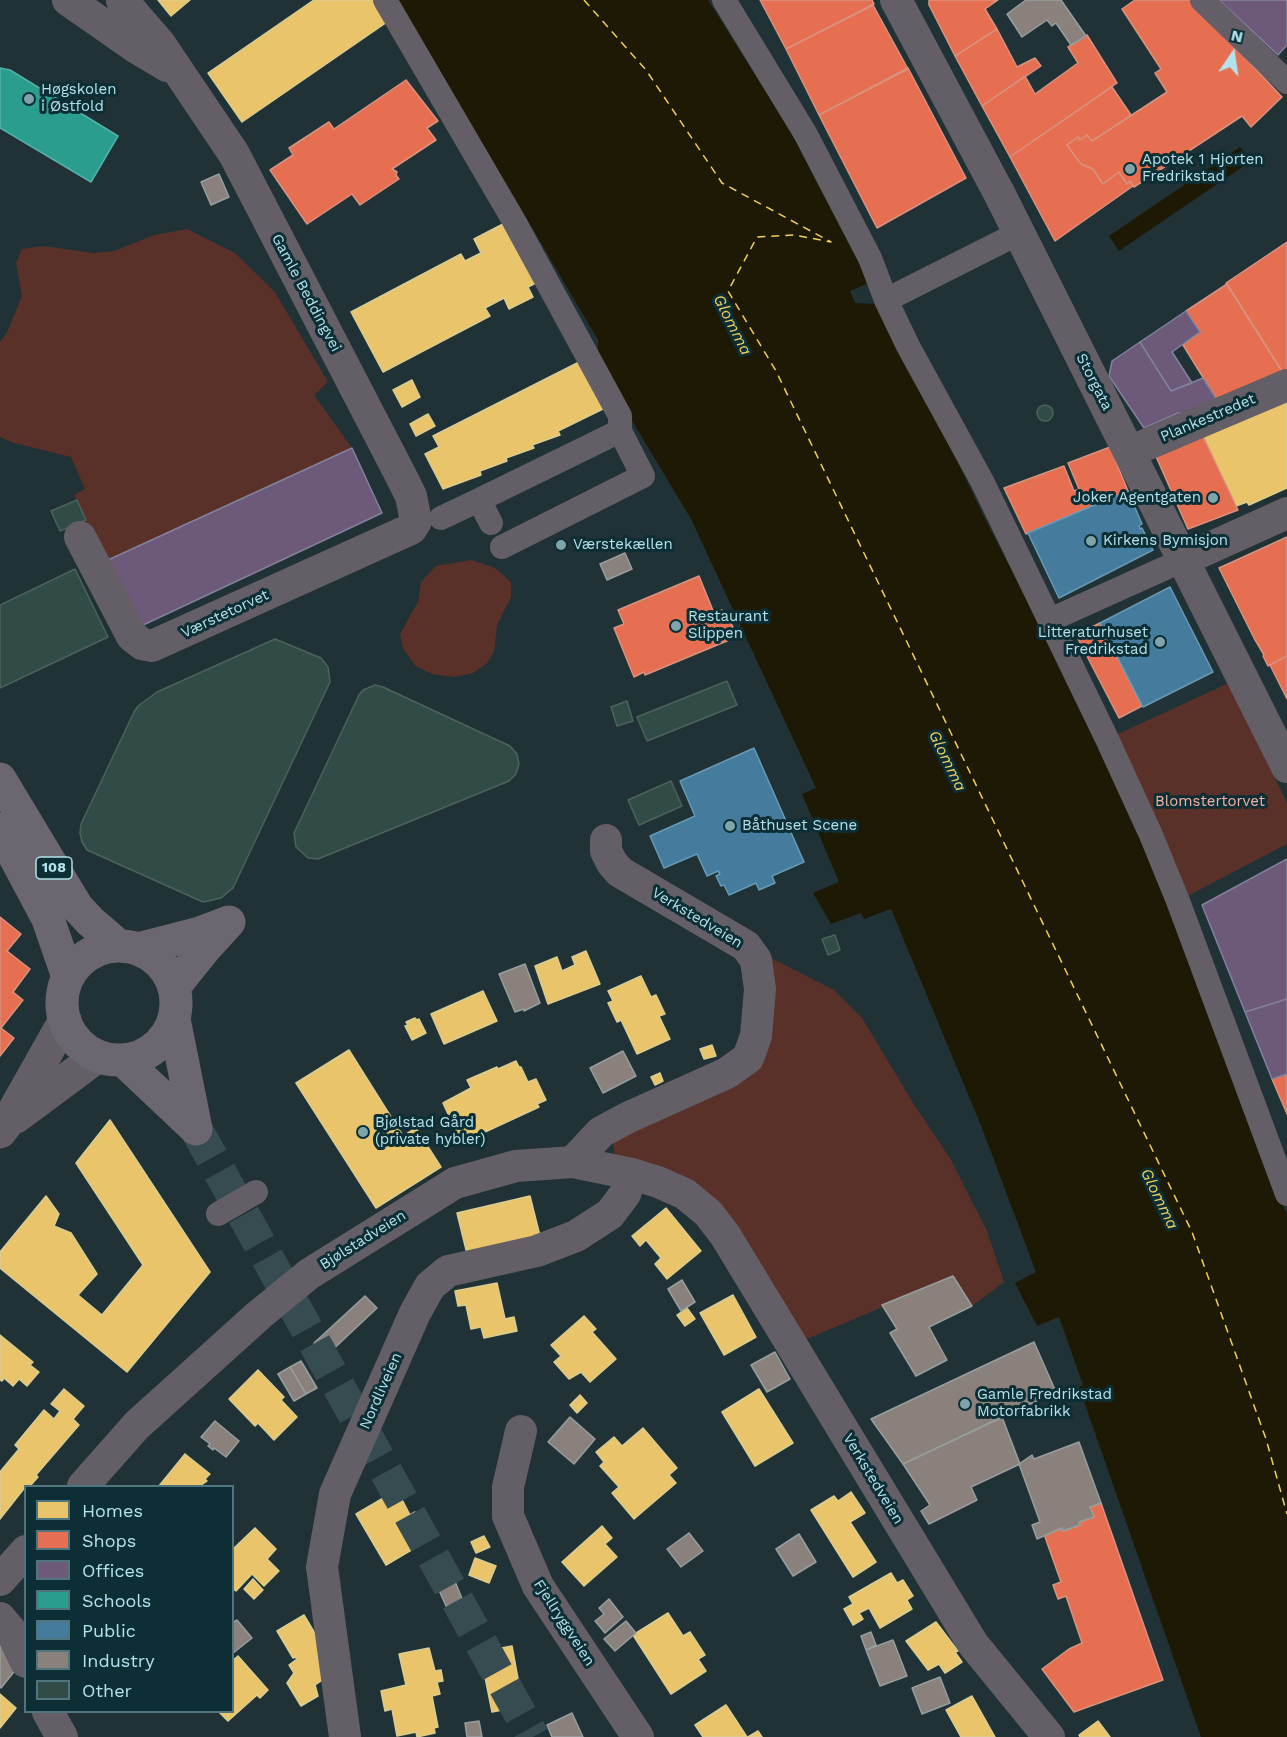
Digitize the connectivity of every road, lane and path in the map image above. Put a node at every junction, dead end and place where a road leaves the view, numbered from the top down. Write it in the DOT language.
graph roads {
  1 [pos="68,0"];
  2 [pos="122,0"];
  3 [pos="385,0"];
  4 [pos="724,0"];
  5 [pos="896,0"];
  6 [pos="1202,0"];
  7 [pos="178,73"];
  8 [pos="1287,82"];
  9 [pos="1005,240"];
  10 [pos="886,300"];
  11 [pos="1287,385"];
  12 [pos="620,431"];
  13 [pos="1129,452"];
  14 [pos="479,500"];
  15 [pos="1287,513"];
  16 [pos="428,520"];
  17 [pos="491,523"];
  18 [pos="80,537"];
  19 [pos="502,547"];
  20 [pos="1183,560"];
  21 [pos="1050,620"];
  22 [pos="1287,766"];
  23 [pos="0,779"];
  24 [pos="0,829"];
  25 [pos="606,840"];
  26 [pos="129,948"];
  27 [pos="68,977"];
  28 [pos="174,1003"];
  29 [pos="65,1020"];
  30 [pos="110,1058"];
  31 [pos="3,1127"];
  32 [pos="573,1162"];
  33 [pos="632,1174"];
  34 [pos="256,1192"];
  35 [pos="1287,1194"];
  36 [pos="708,1213"];
  37 [pos="218,1214"];
  38 [pos="522,1431"];
  39 [pos="84,1485"];
  40 [pos="24,1553"];
  41 [pos="0,1580"];
  42 [pos="0,1618"];
  43 [pos="24,1658"];
  44 [pos="49,1713"];
  45 [pos="62,1737"];
  46 [pos="345,1737"];
  47 [pos="638,1737"];
  48 [pos="1049,1737"];
  1 -- 7 [label="street, Gamle Beddingvei"];
  2 -- 7 [label="street, Gamle Beddingvei"];
  3 -- 12 [label="street"];
  4 -- 10 [label="street"];
  5 -- 13 [label="street, Storgata"];
  6 -- 8 [label="street"];
  7 -- 16 [label="street, Gamle Beddingvei"];
  9 -- 10 [label="street"];
  10 -- 21 [label="street"];
  11 -- 13 [label="street, Plankestredet"];
  12 -- 14 [label="street"];
  12 -- 19 [label="street"];
  13 -- 20 [label="street, Storgata"];
  14 -- 16 [label="street"];
  14 -- 17 [label="street"];
  15 -- 20 [label="street"];
  16 -- 18 [label="street, Værstetorvet"];
  20 -- 21 [label="street"];
  20 -- 22 [label="street, Storgata"];
  21 -- 35 [label="street"];
  23 -- 26 [label="main road, 108"];
  24 -- 27 [label="main road, 108"];
  25 -- 32 [label="street, Verkstedveien"];
  26 -- 27 [label="main road"];
  26 -- 28 [label="main road, 108"];
  26 -- 28 [label="main road"];
  27 -- 29 [label="main road, 108"];
  28 -- 30 [label="main road"];
  28 -- 30 [label="main road, 108"];
  29 -- 30 [label="main road, 108"];
  29 -- 31 [label="street"];
  30 -- 31 [label="street"];
  32 -- 33 [label="street, Bjølstadveien"];
  32 -- 39 [label="street, Bjølstadveien"];
  33 -- 36 [label="street, Bjølstadveien"];
  33 -- 46 [label="street, Nordliveien"];
  34 -- 37 [label="street"];
  36 -- 48 [label="street, Verkstedveien"];
  38 -- 47 [label="street, Fjellryggveien"];
  40 -- 41 [label="street"];
  42 -- 43 [label="street"];
  44 -- 45 [label="street"];
}
